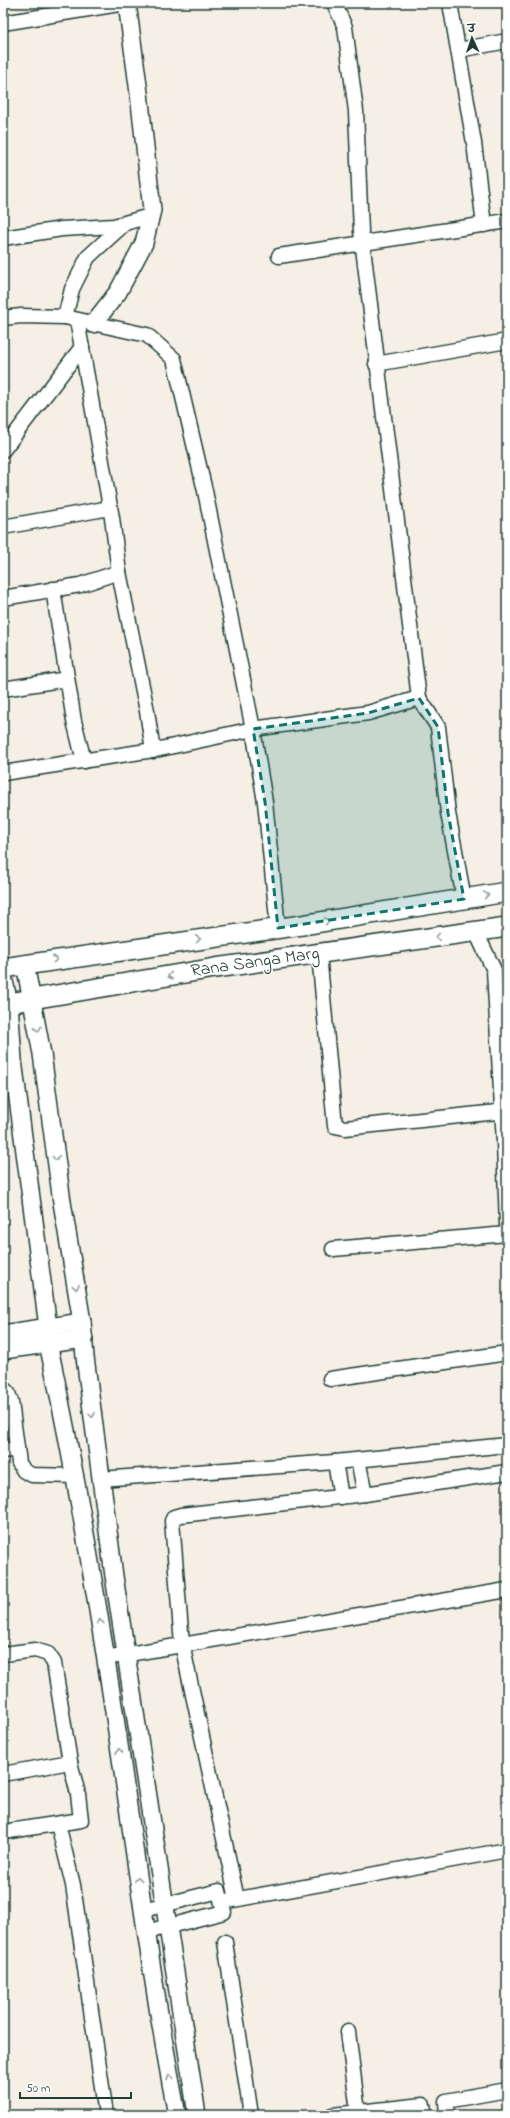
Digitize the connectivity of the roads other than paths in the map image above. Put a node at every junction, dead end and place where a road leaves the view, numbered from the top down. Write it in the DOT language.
graph roads {
  1 [pos="126,3"];
  2 [pos="450,3"];
  3 [pos="335,4"];
  4 [pos="3,23"];
  5 [pos="507,41"];
  6 [pos="458,50"];
  7 [pos="150,216"];
  8 [pos="507,221"];
  9 [pos="125,223"];
  10 [pos="484,225"];
  11 [pos="3,238"];
  12 [pos="362,244"];
  13 [pos="279,256"];
  14 [pos="3,318"];
  15 [pos="78,320"];
  16 [pos="507,341"];
  17 [pos="82,347"];
  18 [pos="376,364"];
  19 [pos="3,450"];
  20 [pos="110,508"];
  21 [pos="3,527"];
  22 [pos="119,572"];
  23 [pos="52,589"];
  24 [pos="3,598"];
  25 [pos="67,679"];
  26 [pos="3,689"];
  27 [pos="419,698"];
  28 [pos="253,729"];
  29 [pos="153,751"];
  30 [pos="84,761"];
  31 [pos="3,773"];
  32 [pos="507,892"];
  33 [pos="464,899"];
  34 [pos="507,927"];
  35 [pos="278,928"];
  36 [pos="476,932"];
  37 [pos="319,954"];
  38 [pos="25,964"];
  39 [pos="3,968"];
  40 [pos="3,977"];
  41 [pos="32,1000"];
  42 [pos="6,1004"];
  43 [pos="505,1111"];
  44 [pos="507,1226"];
  45 [pos="507,1234"];
  46 [pos="333,1249"];
  47 [pos="83,1330"];
  48 [pos="3,1334"];
  49 [pos="48,1335"];
  50 [pos="3,1350"];
  51 [pos="507,1353"];
  52 [pos="330,1379"];
  53 [pos="3,1388"];
  54 [pos="507,1445"];
  55 [pos="17,1449"];
  56 [pos="3,1451"];
  57 [pos="358,1460"];
  58 [pos="335,1462"];
  59 [pos="507,1472"];
  60 [pos="76,1476"];
  61 [pos="100,1479"];
  62 [pos="365,1494"];
  63 [pos="341,1497"];
  64 [pos="507,1590"];
  65 [pos="182,1644"];
  66 [pos="3,1654"];
  67 [pos="125,1654"];
  68 [pos="105,1658"];
  69 [pos="70,1762"];
  70 [pos="3,1774"];
  71 [pos="58,1824"];
  72 [pos="3,1832"];
  73 [pos="507,1850"];
  74 [pos="237,1899"];
  75 [pos="222,1902"];
  76 [pos="165,1905"];
  77 [pos="143,1910"];
  78 [pos="168,1926"];
  79 [pos="146,1932"];
  80 [pos="225,1942"];
  81 [pos="348,2032"];
  82 [pos="507,2090"];
  83 [pos="446,2101"];
  84 [pos="424,2110"];
  85 [pos="358,2112"];
  86 [pos="106,2115"];
  87 [pos="177,2115"];
  88 [pos="197,2115"];
  89 [pos="251,2115"];
  90 [pos="332,2115"];
  91 [pos="447,2115"];
  1 -- 4 [label="street"];
  1 -- 7 [label="street"];
  2 -- 6 [label="street"];
  3 -- 12 [label="street"];
  5 -- 6 [label="street"];
  6 -- 10 [label="street"];
  7 -- 9 [label="street"];
  7 -- 15 [label="street"];
  8 -- 10 [label="street"];
  9 -- 11 [label="street"];
  9 -- 15 [label="street"];
  10 -- 12 [label="street"];
  12 -- 13 [label="street"];
  12 -- 18 [label="street"];
  14 -- 15 [label="street"];
  15 -- 17 [label="street"];
  15 -- 28 [label="street"];
  16 -- 18 [label="street"];
  17 -- 19 [label="street"];
  17 -- 20 [label="street"];
  18 -- 27 [label="street"];
  20 -- 21 [label="street"];
  20 -- 22 [label="street"];
  22 -- 23 [label="street"];
  22 -- 29 [label="street"];
  23 -- 24 [label="street"];
  23 -- 25 [label="street"];
  25 -- 26 [label="street"];
  25 -- 30 [label="street"];
  27 -- 28 [label="street"];
  27 -- 33 [label="street"];
  28 -- 29 [label="street"];
  28 -- 35 [label="street"];
  29 -- 30 [label="street"];
  30 -- 31 [label="street"];
  33 -- 32 [label="main road, Rana Sanga Marg, one-way"];
  35 -- 33 [label="main road, Rana Sanga Marg, one-way"];
  34 -- 36 [label="main road, Rana Sanga Marg"];
  38 -- 35 [label="main road, Rana Sanga Marg, one-way"];
  36 -- 37 [label="main road, Rana Sanga Marg, one-way"];
  36 -- 43 [label="street"];
  37 -- 41 [label="main road, Rana Sanga Marg, one-way"];
  37 -- 43 [label="street"];
  38 -- 39 [label="main road, Rana Sanga Marg"];
  38 -- 41 [label="street"];
  40 -- 42 [label="street"];
  41 -- 42 [label="main road, Rana Sanga Marg"];
  41 -- 47 [label="street, one-way"];
  42 -- 49 [label="street"];
  43 -- 44 [label="street"];
  45 -- 46 [label="street"];
  47 -- 49 [label="street"];
  47 -- 61 [label="street, one-way"];
  48 -- 49 [label="street"];
  49 -- 50 [label="street"];
  49 -- 60 [label="street"];
  51 -- 52 [label="street"];
  53 -- 55 [label="street"];
  54 -- 57 [label="street"];
  55 -- 56 [label="street"];
  55 -- 60 [label="street"];
  57 -- 58 [label="street"];
  57 -- 62 [label="street"];
  58 -- 61 [label="street"];
  58 -- 63 [label="street"];
  59 -- 62 [label="street"];
  68 -- 60 [label="street, one-way"];
  61 -- 67 [label="street"];
  62 -- 63 [label="street"];
  63 -- 65 [label="street"];
  64 -- 65 [label="street"];
  65 -- 67 [label="street"];
  65 -- 74 [label="street"];
  66 -- 69 [label="street"];
  67 -- 68 [label="street"];
  67 -- 76 [label="street"];
  77 -- 68 [label="street, one-way"];
  69 -- 70 [label="street"];
  69 -- 71 [label="street"];
  71 -- 72 [label="street"];
  71 -- 86 [label="street"];
  73 -- 74 [label="street"];
  74 -- 75 [label="street"];
  75 -- 76 [label="street"];
  75 -- 78 [label="street"];
  76 -- 77 [label="street"];
  76 -- 78 [label="street"];
  77 -- 79 [label="street"];
  78 -- 79 [label="street"];
  78 -- 88 [label="street"];
  87 -- 79 [label="street, one-way"];
  80 -- 89 [label="street"];
  81 -- 85 [label="street"];
  82 -- 83 [label="street"];
  83 -- 84 [label="street"];
  83 -- 91 [label="street"];
  84 -- 85 [label="street"];
  85 -- 90 [label="street"];
}
